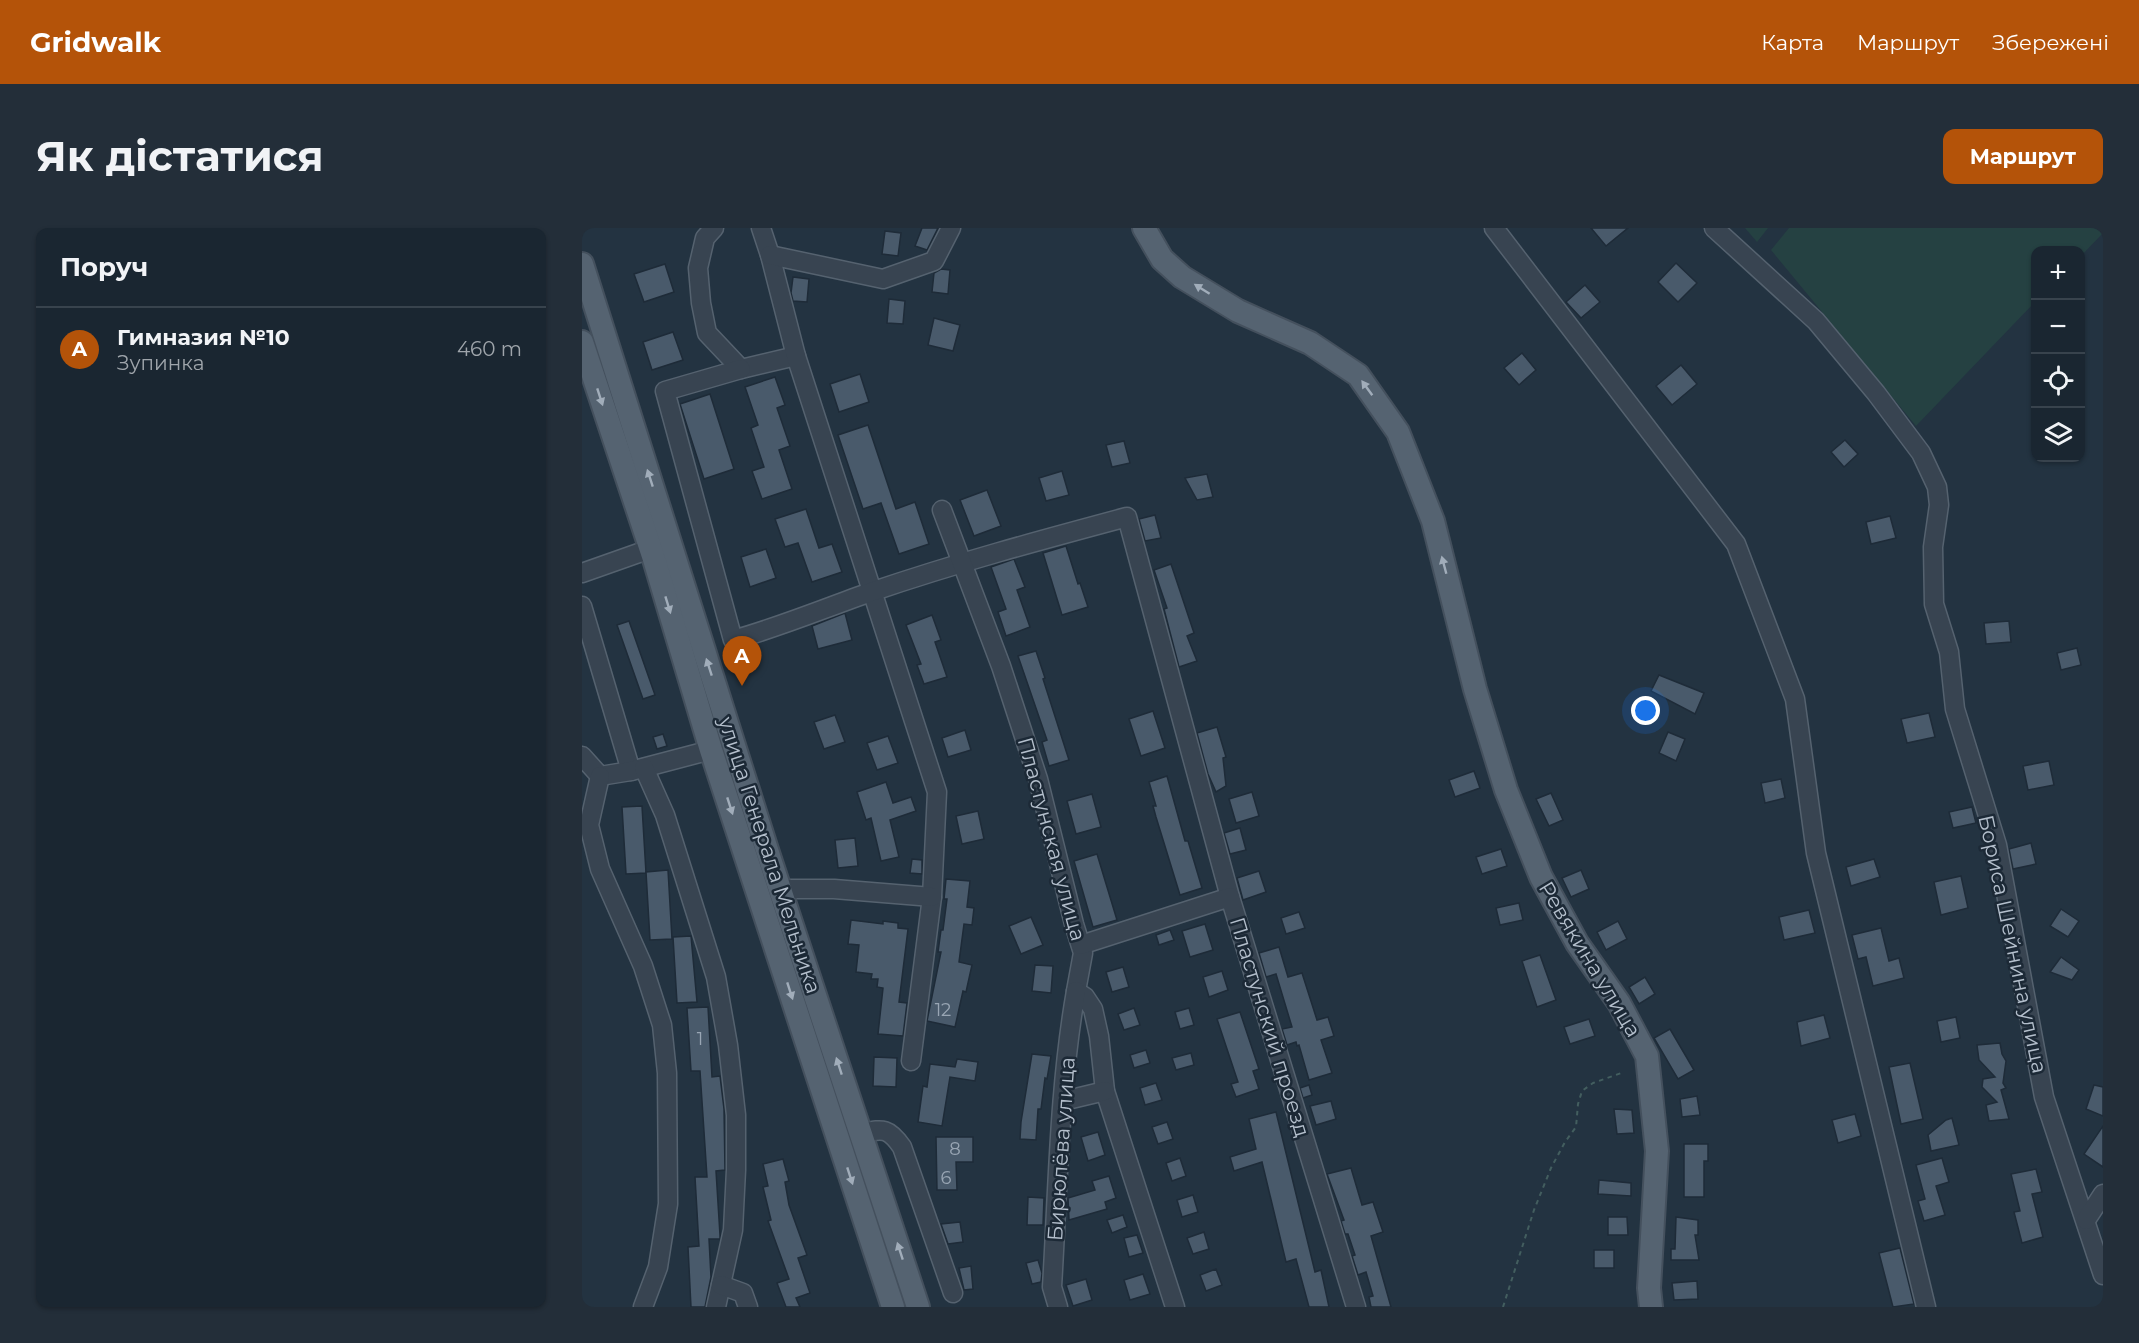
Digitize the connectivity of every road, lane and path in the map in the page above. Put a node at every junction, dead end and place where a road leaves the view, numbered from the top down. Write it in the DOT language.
graph roads {
  1 [pos="714,228"];
  2 [pos="761,228"];
  3 [pos="951,228"];
  4 [pos="1144,228"];
  5 [pos="1494,228"];
  6 [pos="1714,228"];
  7 [pos="770,255"];
  8 [pos="582,264"];
  9 [pos="582,342"];
  10 [pos="796,356"];
  11 [pos="741,369"];
  12 [pos="942,510"];
  13 [pos="650,549"];
  14 [pos="962,562"];
  15 [pos="582,573"];
  16 [pos="871,592"];
  17 [pos="582,606"];
  18 [pos="734,743"];
  19 [pos="711,750"];
  20 [pos="582,756"];
  21 [pos="638,769"];
  22 [pos="600,776"];
  23 [pos="781,889"];
  24 [pos="932,897"];
  25 [pos="1230,897"];
  26 [pos="1081,945"];
  27 [pos="1076,991"];
  28 [pos="911,1061"];
  29 [pos="1624,1072"];
  30 [pos="1105,1091"];
  31 [pos="1063,1101"];
  32 [pos="861,1133"];
  33 [pos="2103,1194"];
  34 [pos="2086,1220"];
  35 [pos="2103,1275"];
  36 [pos="721,1285"];
  37 [pos="953,1293"];
  38 [pos="644,1307"];
  39 [pos="716,1307"];
  40 [pos="748,1307"];
  41 [pos="893,1307"];
  42 [pos="918,1307"];
  43 [pos="1058,1307"];
  44 [pos="1175,1307"];
  45 [pos="1356,1307"];
  46 [pos="1503,1307"];
  47 [pos="1651,1307"];
  48 [pos="1926,1307"];
  1 -- 11 [label="street"];
  2 -- 7 [label="street"];
  3 -- 7 [label="street"];
  47 -- 4 [label="main road, Ревякина улица, one-way"];
  5 -- 48 [label="street"];
  6 -- 34 [label="street, Бориса Шейнина улица"];
  7 -- 10 [label="street"];
  18 -- 8 [label="main road, улица Генерала Мельника, one-way"];
  9 -- 13 [label="main road, улица Генерала Мельника, one-way"];
  10 -- 11 [label="street"];
  10 -- 16 [label="street"];
  11 -- 16 [label="street"];
  12 -- 14 [label="street, Пластунская улица"];
  13 -- 15 [label="street"];
  13 -- 19 [label="main road, улица Генерала Мельника, one-way"];
  14 -- 16 [label="street"];
  14 -- 25 [label="street"];
  14 -- 26 [label="street, Пластунская улица"];
  16 -- 24 [label="street"];
  17 -- 21 [label="street"];
  18 -- 19 [label="main road"];
  18 -- 23 [label="main road, улица Генерала Мельника"];
  19 -- 21 [label="street"];
  19 -- 41 [label="main road, улица Генерала Мельника, one-way"];
  20 -- 22 [label="street"];
  21 -- 22 [label="street"];
  21 -- 36 [label="street"];
  22 -- 38 [label="street"];
  23 -- 24 [label="street"];
  32 -- 23 [label="main road, улица Генерала Мельника, one-way"];
  24 -- 28 [label="street"];
  25 -- 26 [label="street, Пластунский проезд"];
  25 -- 45 [label="street, Пластунский проезд"];
  26 -- 27 [label="street, Пластунская улица"];
  27 -- 30 [label="street"];
  27 -- 31 [label="street, Бирюлёва улица"];
  29 -- 46 [label="path"];
  30 -- 31 [label="street"];
  30 -- 44 [label="street"];
  31 -- 43 [label="street, Бирюлёва улица"];
  32 -- 37 [label="street"];
  42 -- 32 [label="main road, улица Генерала Мельника, one-way"];
  33 -- 34 [label="street"];
  34 -- 35 [label="street, Бориса Шейнина улица"];
  36 -- 39 [label="street"];
  36 -- 40 [label="street"];
}
